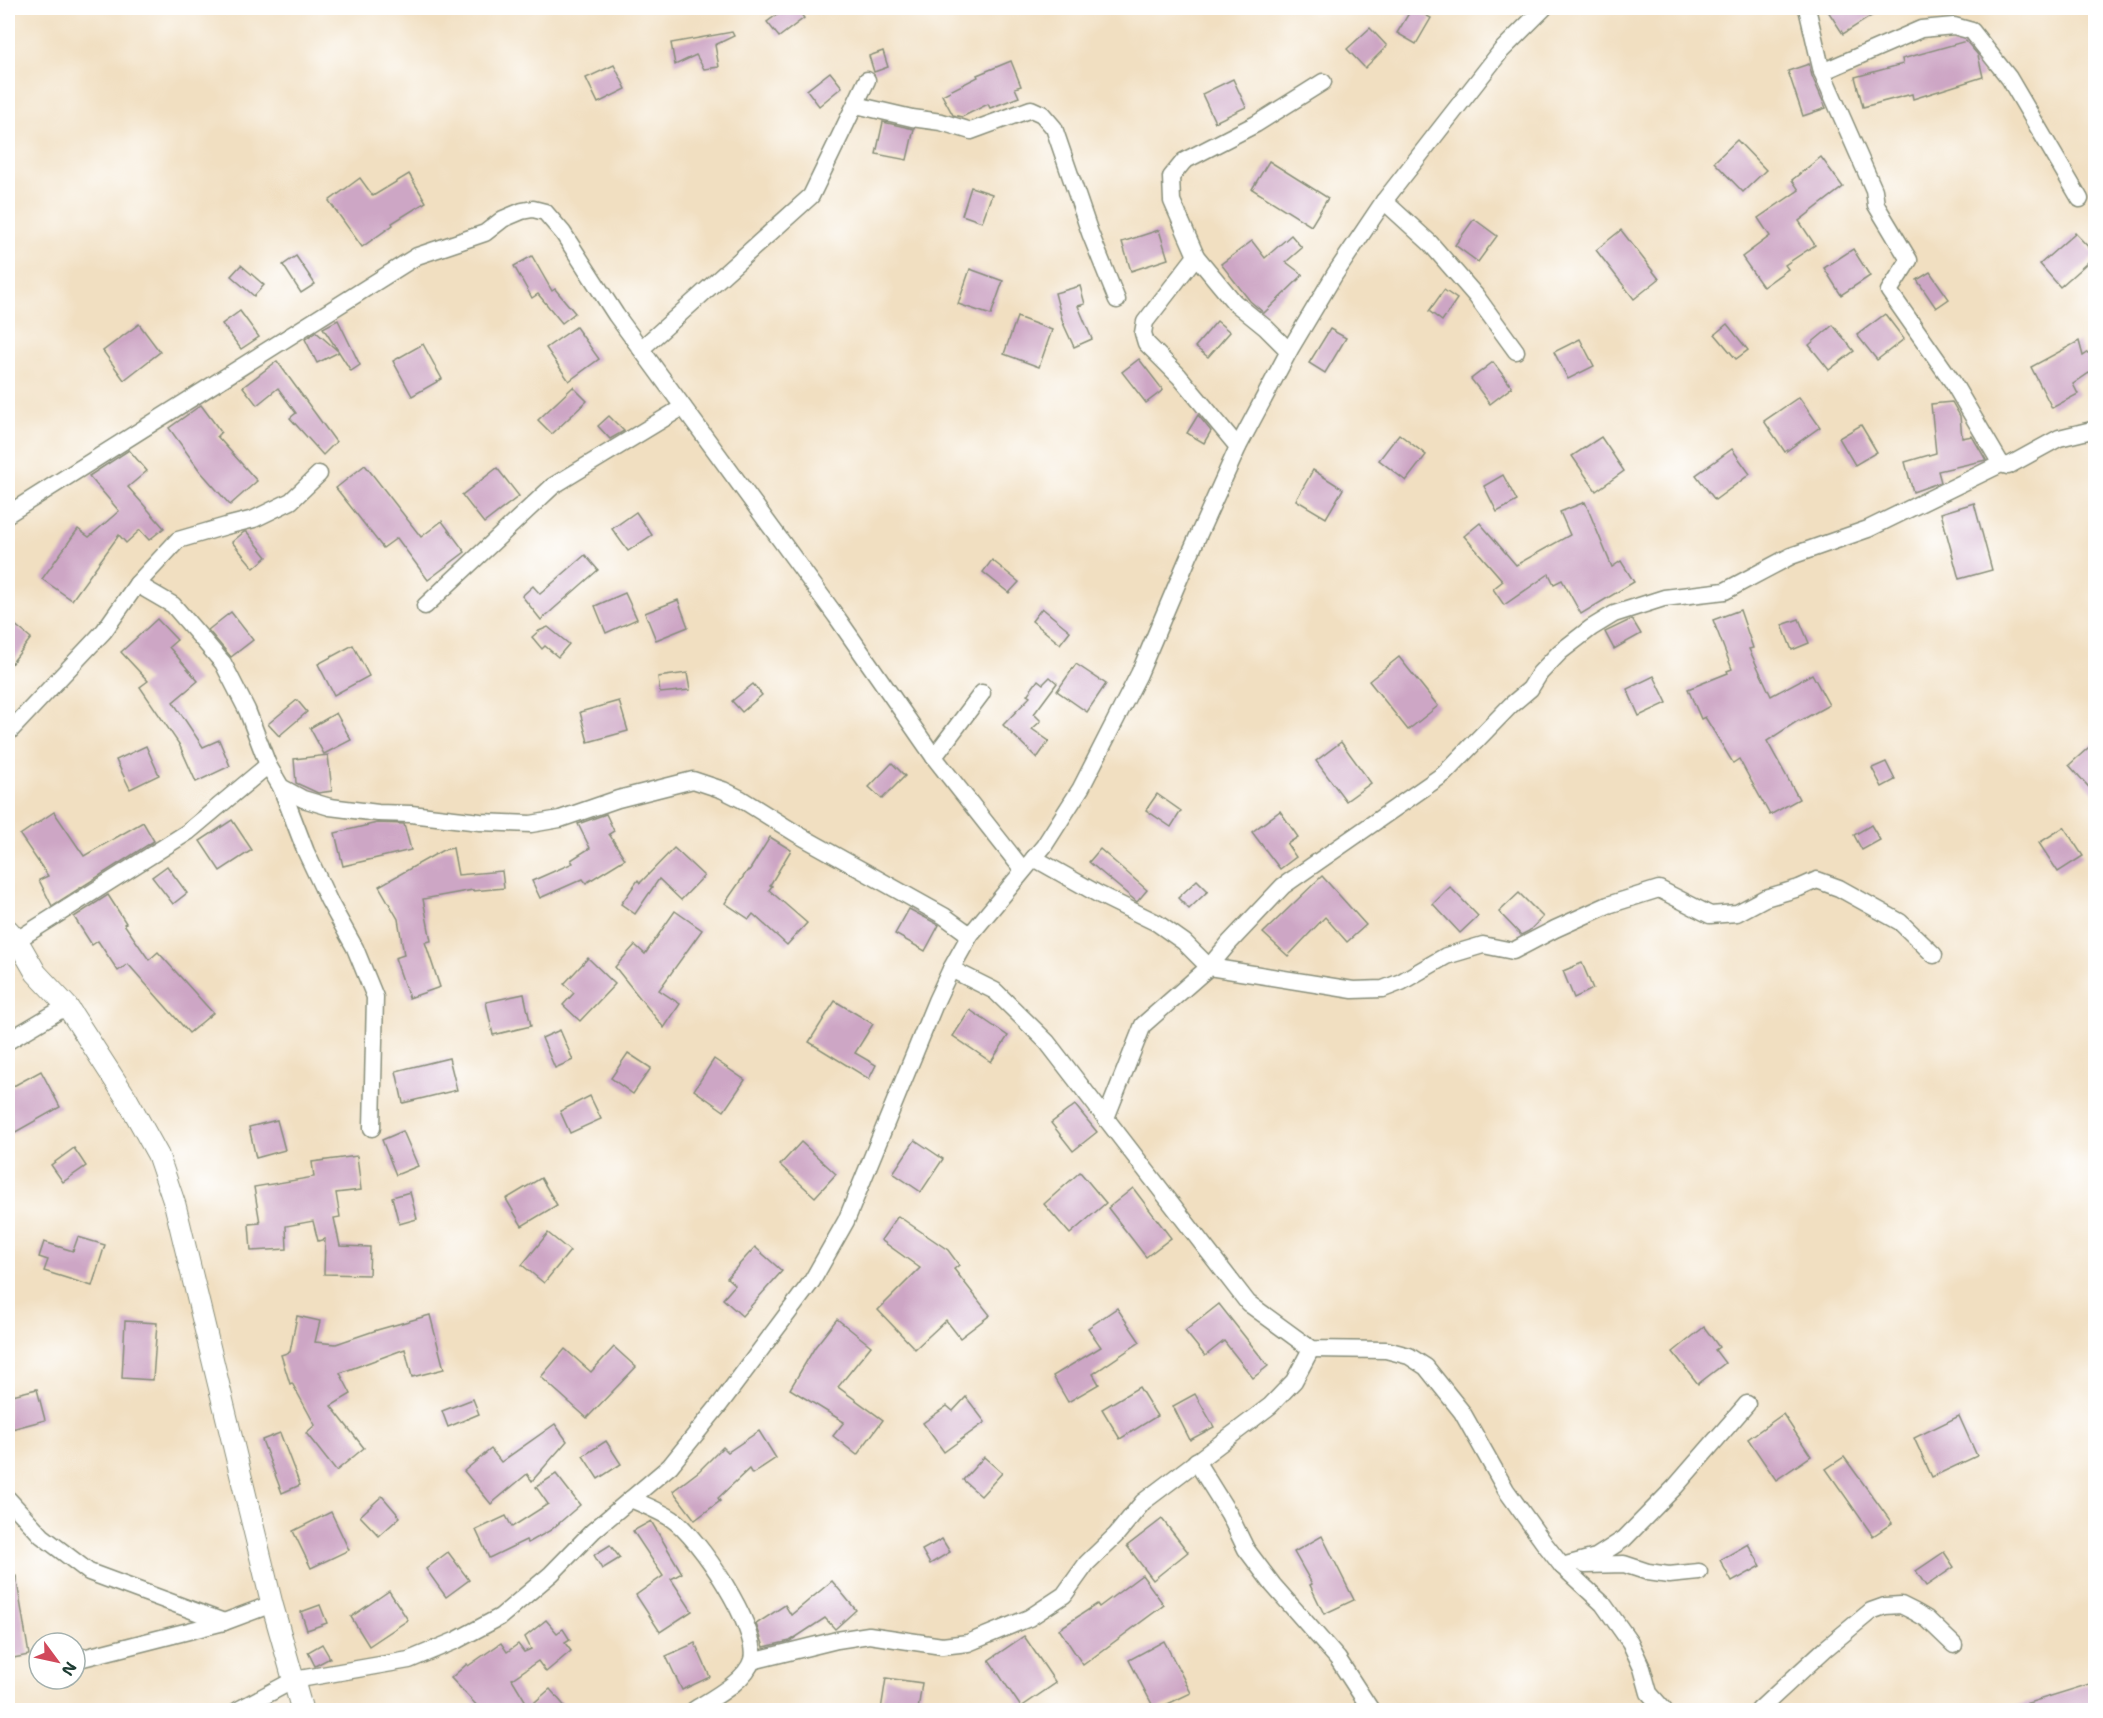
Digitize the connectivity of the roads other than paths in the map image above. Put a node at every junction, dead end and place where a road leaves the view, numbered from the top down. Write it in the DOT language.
graph roads {
  1 [pos="1544,8"];
  2 [pos="1807,8"];
  3 [pos="1822,72"];
  4 [pos="867,80"];
  5 [pos="1323,82"];
  6 [pos="856,105"];
  7 [pos="2080,199"];
  8 [pos="1384,201"];
  9 [pos="1196,256"];
  10 [pos="1117,300"];
  11 [pos="641,348"];
  12 [pos="1289,351"];
  13 [pos="1516,351"];
  14 [pos="683,407"];
  15 [pos="2096,429"];
  16 [pos="1238,447"];
  17 [pos="2001,464"];
  18 [pos="319,474"];
  19 [pos="8,514"];
  20 [pos="137,584"];
  21 [pos="425,606"];
  22 [pos="982,693"];
  23 [pos="8,733"];
  24 [pos="934,757"];
  25 [pos="268,765"];
  26 [pos="281,787"];
  27 [pos="1029,864"];
  28 [pos="970,934"];
  29 [pos="12,935"];
  30 [pos="1934,955"];
  31 [pos="1209,967"];
  32 [pos="951,969"];
  33 [pos="67,1006"];
  34 [pos="8,1041"];
  35 [pos="1106,1118"];
  36 [pos="372,1128"];
  37 [pos="1311,1349"];
  38 [pos="1747,1404"];
  39 [pos="1196,1461"];
  40 [pos="8,1499"];
  41 [pos="631,1499"];
  42 [pos="1562,1566"];
  43 [pos="1699,1572"];
  44 [pos="272,1604"];
  45 [pos="224,1622"];
  46 [pos="1954,1645"];
  47 [pos="87,1657"];
  48 [pos="752,1661"];
  49 [pos="294,1680"];
  50 [pos="238,1710"];
  51 [pos="302,1710"];
  52 [pos="694,1710"];
  53 [pos="1371,1710"];
  54 [pos="1664,1710"];
  55 [pos="1759,1710"];
  1 -- 8 [label="street"];
  2 -- 3 [label="street"];
  3 -- 7 [label="street"];
  3 -- 17 [label="street"];
  4 -- 6 [label="street"];
  5 -- 9 [label="street"];
  6 -- 10 [label="street"];
  6 -- 11 [label="street"];
  8 -- 12 [label="street"];
  8 -- 13 [label="street"];
  9 -- 12 [label="street"];
  9 -- 16 [label="street"];
  11 -- 14 [label="street"];
  11 -- 19 [label="street"];
  12 -- 16 [label="street"];
  14 -- 21 [label="street"];
  14 -- 24 [label="street"];
  15 -- 17 [label="street"];
  16 -- 27 [label="street"];
  17 -- 31 [label="street"];
  18 -- 20 [label="street"];
  20 -- 23 [label="street"];
  20 -- 25 [label="street"];
  22 -- 24 [label="street"];
  24 -- 27 [label="street"];
  25 -- 26 [label="street"];
  25 -- 29 [label="street"];
  26 -- 28 [label="street"];
  26 -- 36 [label="street"];
  27 -- 28 [label="street"];
  27 -- 31 [label="street"];
  28 -- 32 [label="street"];
  29 -- 33 [label="street"];
  30 -- 31 [label="street"];
  31 -- 35 [label="street"];
  32 -- 35 [label="street"];
  32 -- 41 [label="street"];
  33 -- 34 [label="street"];
  33 -- 44 [label="street"];
  35 -- 37 [label="street"];
  37 -- 39 [label="street"];
  37 -- 42 [label="street"];
  38 -- 42 [label="street"];
  39 -- 48 [label="street"];
  39 -- 53 [label="street"];
  40 -- 45 [label="street"];
  41 -- 48 [label="street"];
  41 -- 49 [label="street"];
  42 -- 43 [label="street"];
  42 -- 54 [label="street"];
  44 -- 45 [label="street"];
  44 -- 49 [label="street"];
  45 -- 47 [label="street"];
  46 -- 55 [label="street"];
  48 -- 52 [label="street"];
  49 -- 50 [label="street"];
  49 -- 51 [label="street"];
}
